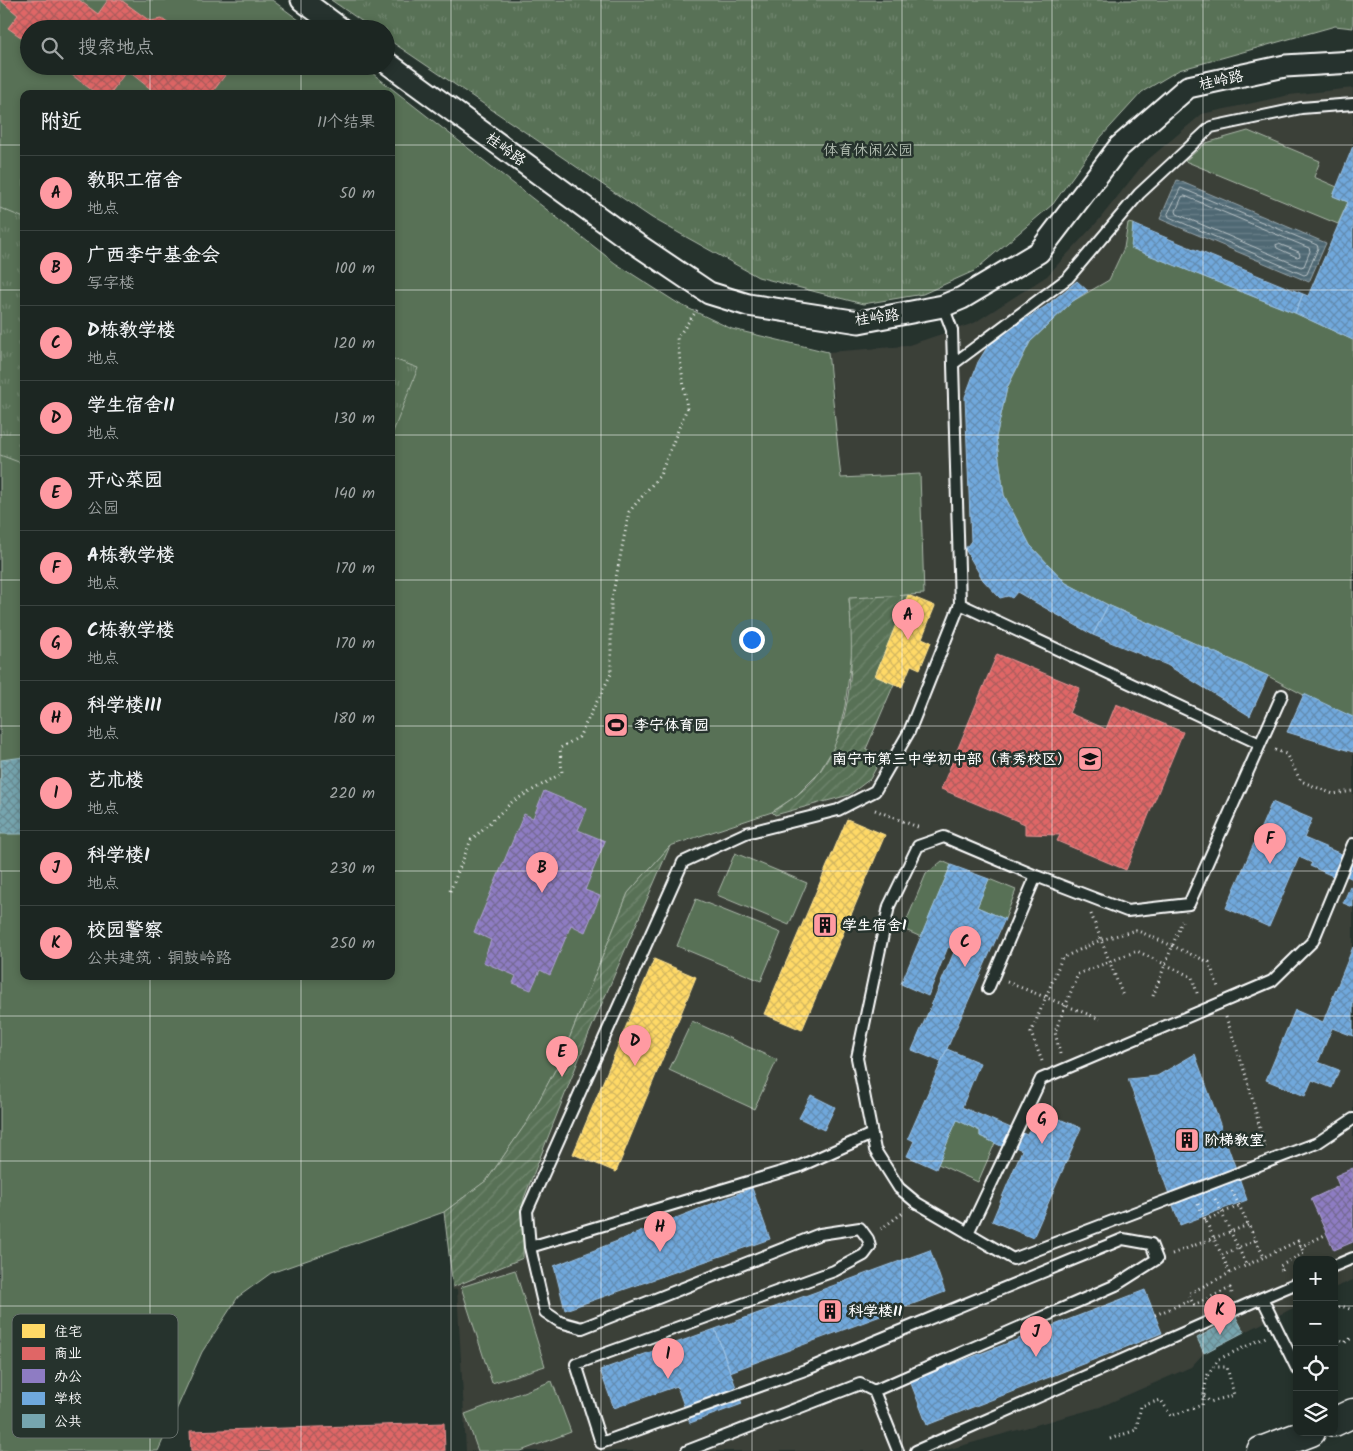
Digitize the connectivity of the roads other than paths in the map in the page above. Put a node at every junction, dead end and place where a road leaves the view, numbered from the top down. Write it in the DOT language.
graph roads {
  1 [pos="302,0"];
  2 [pos="329,20"];
  3 [pos="1353,62"];
  4 [pos="395,69"];
  5 [pos="1353,104"];
  6 [pos="943,306"];
  7 [pos="953,364"];
  8 [pos="960,604"];
  9 [pos="1282,696"];
  10 [pos="1260,744"];
  11 [pos="1353,844"];
  12 [pos="1036,876"];
  13 [pos="988,989"];
  14 [pos="1353,1119"];
  15 [pos="872,1134"];
  16 [pos="968,1233"];
  17 [pos="530,1247"];
  18 [pos="1353,1258"];
  19 [pos="1338,1264"];
  20 [pos="1293,1285"];
  21 [pos="1262,1298"];
  22 [pos="1293,1362"];
  23 [pos="874,1391"];
  24 [pos="1353,1413"];
  25 [pos="1338,1420"];
  26 [pos="1300,1436"];
  27 [pos="687,1451"];
  28 [pos="898,1451"];
  29 [pos="916,1451"];
  30 [pos="1261,1451"];
  1 -- 2 [label="street"];
  3 -- 6 [label="street, 桂岭路"];
  4 -- 6 [label="street, 桂岭路"];
  5 -- 7 [label="lane"];
  6 -- 7 [label="lane"];
  7 -- 8 [label="lane"];
  8 -- 10 [label="lane"];
  8 -- 17 [label="lane"];
  9 -- 10 [label="lane"];
  10 -- 12 [label="lane"];
  11 -- 16 [label="lane"];
  12 -- 13 [label="lane"];
  12 -- 15 [label="lane"];
  14 -- 16 [label="lane"];
  15 -- 16 [label="lane"];
  15 -- 17 [label="lane"];
  17 -- 23 [label="lane"];
  18 -- 19 [label="lane"];
  20 -- 21 [label="lane"];
  21 -- 22 [label="lane"];
  21 -- 29 [label="lane"];
  23 -- 27 [label="lane"];
  23 -- 28 [label="lane"];
  24 -- 25 [label="main road"];
  26 -- 30 [label="main road"];
}
